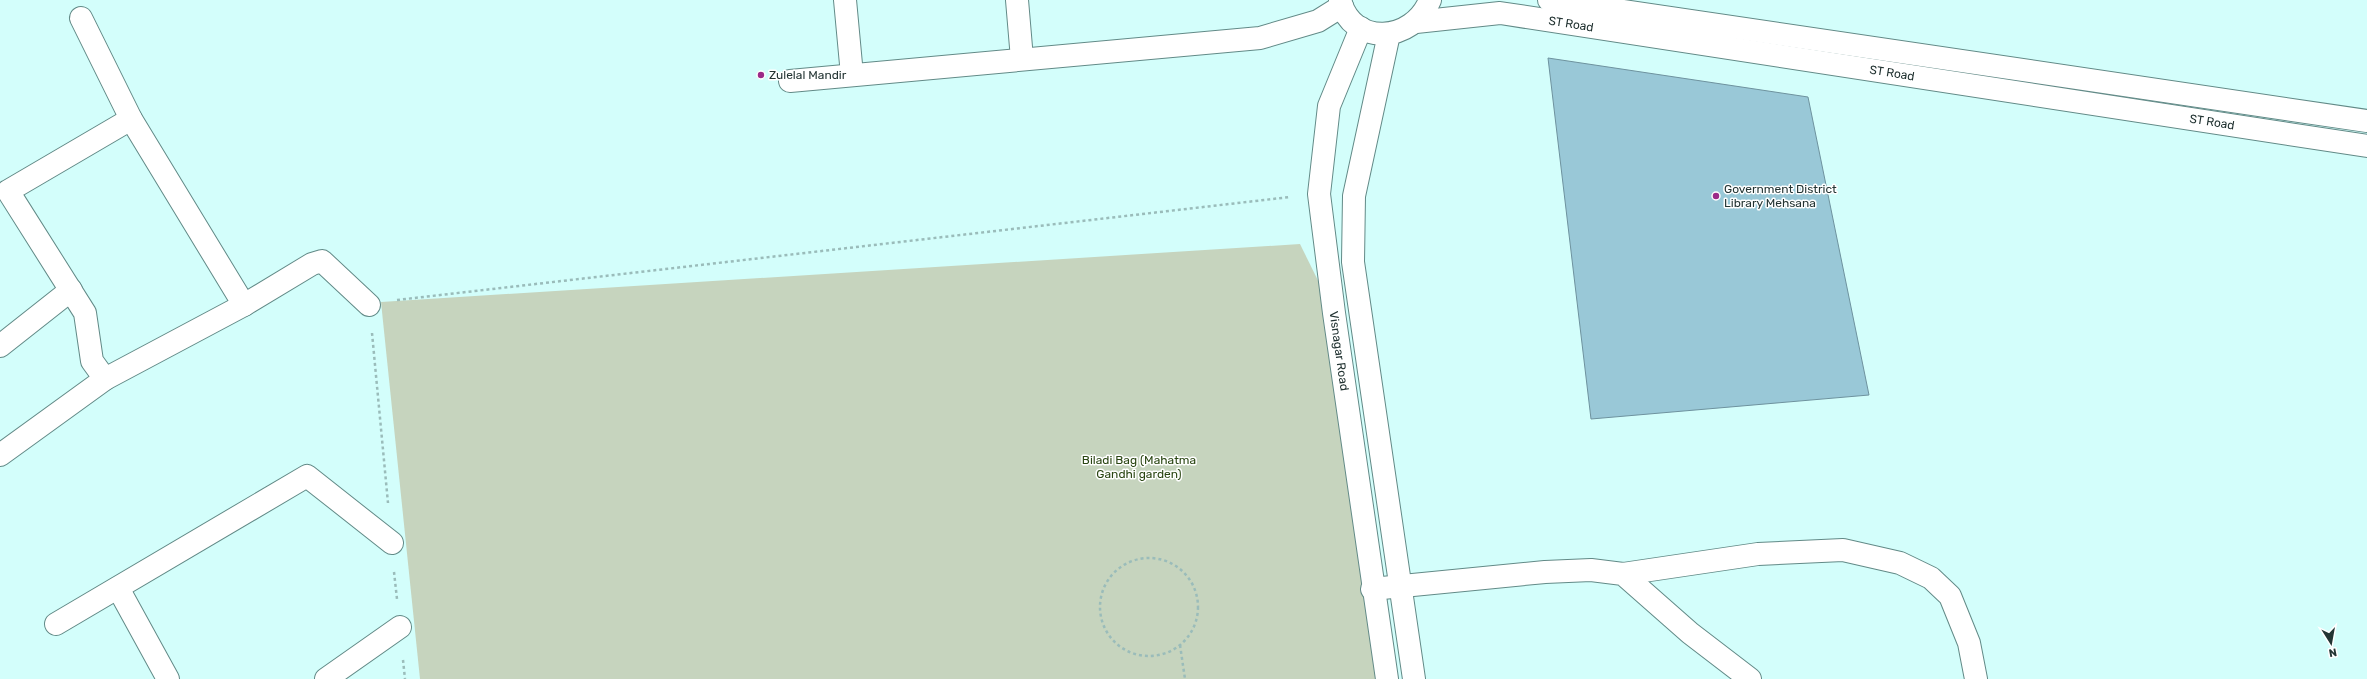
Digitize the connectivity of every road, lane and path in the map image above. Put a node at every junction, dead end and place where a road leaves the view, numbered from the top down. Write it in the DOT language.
graph roads {
  1 [pos="845,0"];
  2 [pos="1017,0"];
  3 [pos="1430,0"];
  4 [pos="1549,0"];
  5 [pos="1341,3"];
  6 [pos="81,18"];
  7 [pos="1416,22"];
  8 [pos="1361,28"];
  9 [pos="1390,34"];
  10 [pos="1022,59"];
  11 [pos="852,75"];
  12 [pos="790,81"];
  13 [pos="131,119"];
  14 [pos="2367,121"];
  15 [pos="2367,146"];
  16 [pos="4,184"];
  17 [pos="1319,194"];
  18 [pos="71,290"];
  19 [pos="244,305"];
  20 [pos="369,305"];
  21 [pos="0,346"];
  22 [pos="106,379"];
  23 [pos="0,455"];
  24 [pos="392,543"];
  25 [pos="1623,574"];
  26 [pos="1400,586"];
  27 [pos="118,588"];
  28 [pos="1372,589"];
  29 [pos="56,624"];
  30 [pos="400,627"];
  31 [pos="1180,645"];
  32 [pos="168,679"];
  33 [pos="326,679"];
  34 [pos="1185,679"];
  35 [pos="1387,679"];
  36 [pos="1414,679"];
  37 [pos="1750,679"];
  38 [pos="1976,679"];
  1 -- 11 [label="street"];
  2 -- 10 [label="street"];
  3 -- 7 [label="street"];
  4 -- 14 [label="street, ST Road"];
  5 -- 8 [label="street"];
  5 -- 10 [label="street"];
  6 -- 13 [label="street"];
  7 -- 9 [label="street"];
  7 -- 15 [label="street, ST Road"];
  8 -- 9 [label="street"];
  8 -- 17 [label="street, Visnagar Road"];
  9 -- 26 [label="street"];
  10 -- 11 [label="street"];
  11 -- 12 [label="street"];
  13 -- 16 [label="street"];
  13 -- 19 [label="street"];
  16 -- 18 [label="street"];
  17 -- 20 [label="path"];
  17 -- 28 [label="street, Visnagar Road"];
  18 -- 21 [label="street"];
  18 -- 22 [label="street"];
  19 -- 20 [label="street"];
  19 -- 22 [label="street"];
  20 -- 24 [label="path"];
  22 -- 23 [label="street"];
  24 -- 27 [label="street"];
  24 -- 30 [label="path"];
  25 -- 26 [label="street"];
  25 -- 37 [label="street"];
  25 -- 38 [label="street"];
  26 -- 28 [label="street"];
  26 -- 36 [label="street"];
  27 -- 29 [label="street"];
  27 -- 32 [label="street"];
  28 -- 35 [label="street, Visnagar Road"];
  30 -- 33 [label="street"];
  31 -- 31 [label="path"];
  31 -- 34 [label="path"];
}
